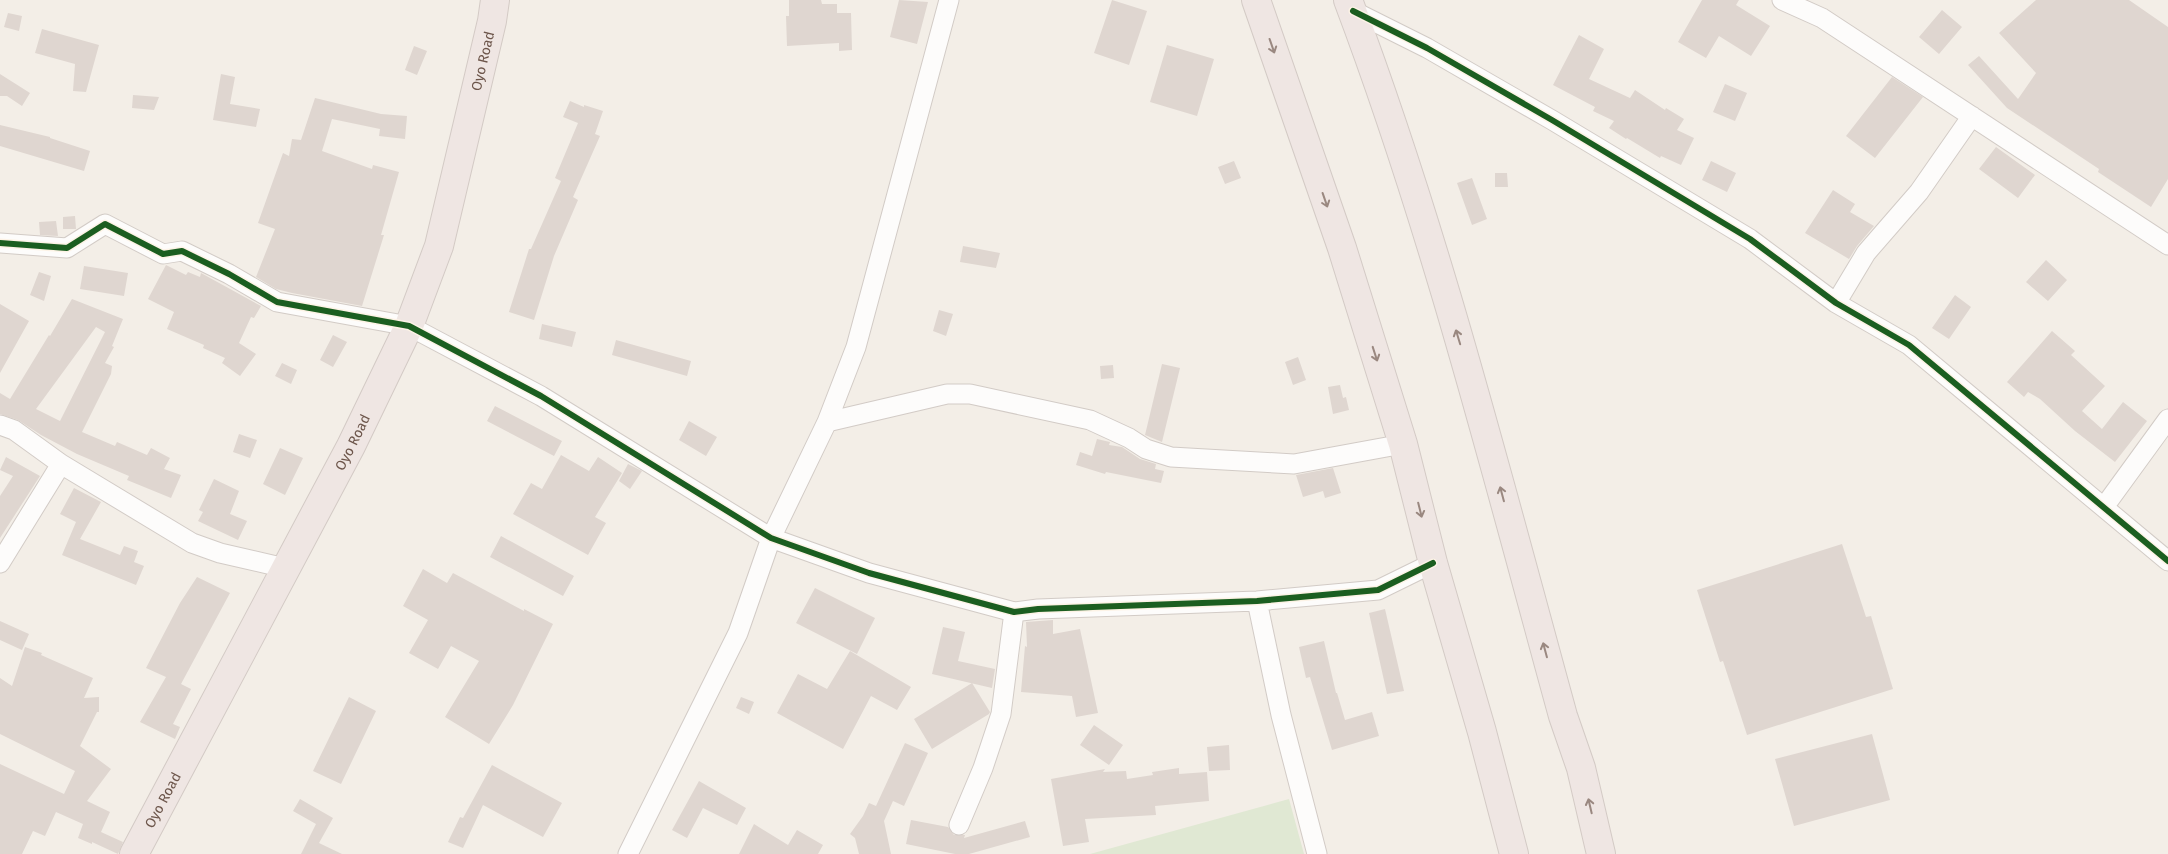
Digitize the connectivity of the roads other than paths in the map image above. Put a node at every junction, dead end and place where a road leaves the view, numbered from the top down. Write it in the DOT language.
graph roads {
  1 [pos="495,0"];
  2 [pos="950,0"];
  3 [pos="1256,0"];
  4 [pos="1782,0"];
  5 [pos="1350,5"];
  6 [pos="1972,116"];
  7 [pos="0,243"];
  8 [pos="2168,245"];
  9 [pos="1836,303"];
  10 [pos="409,326"];
  11 [pos="2168,419"];
  12 [pos="826,422"];
  13 [pos="0,424"];
  14 [pos="1404,444"];
  15 [pos="61,464"];
  16 [pos="2104,507"];
  17 [pos="771,538"];
  18 [pos="2168,561"];
  19 [pos="0,563"];
  20 [pos="1433,563"];
  21 [pos="285,568"];
  22 [pos="1257,602"];
  23 [pos="1014,612"];
  24 [pos="959,825"];
  25 [pos="134,854"];
  26 [pos="628,854"];
  27 [pos="1316,854"];
  28 [pos="1514,854"];
  29 [pos="1601,854"];
  1 -- 10 [label="highway, Oyo Road"];
  2 -- 12 [label="street"];
  3 -- 14 [label="highway, one-way"];
  4 -- 6 [label="street"];
  5 -- 9 [label="street"];
  29 -- 5 [label="highway, one-way"];
  6 -- 8 [label="street"];
  6 -- 9 [label="street"];
  7 -- 10 [label="street"];
  9 -- 16 [label="street"];
  10 -- 17 [label="street"];
  10 -- 21 [label="highway, Oyo Road"];
  11 -- 16 [label="street"];
  12 -- 14 [label="street"];
  12 -- 17 [label="street"];
  13 -- 15 [label="street"];
  14 -- 20 [label="highway, one-way"];
  15 -- 19 [label="street"];
  15 -- 21 [label="street"];
  16 -- 18 [label="street"];
  17 -- 23 [label="street"];
  17 -- 26 [label="street"];
  20 -- 22 [label="street"];
  20 -- 28 [label="highway"];
  21 -- 25 [label="highway, Oyo Road"];
  22 -- 23 [label="street"];
  22 -- 27 [label="street"];
  23 -- 24 [label="street"];
}
